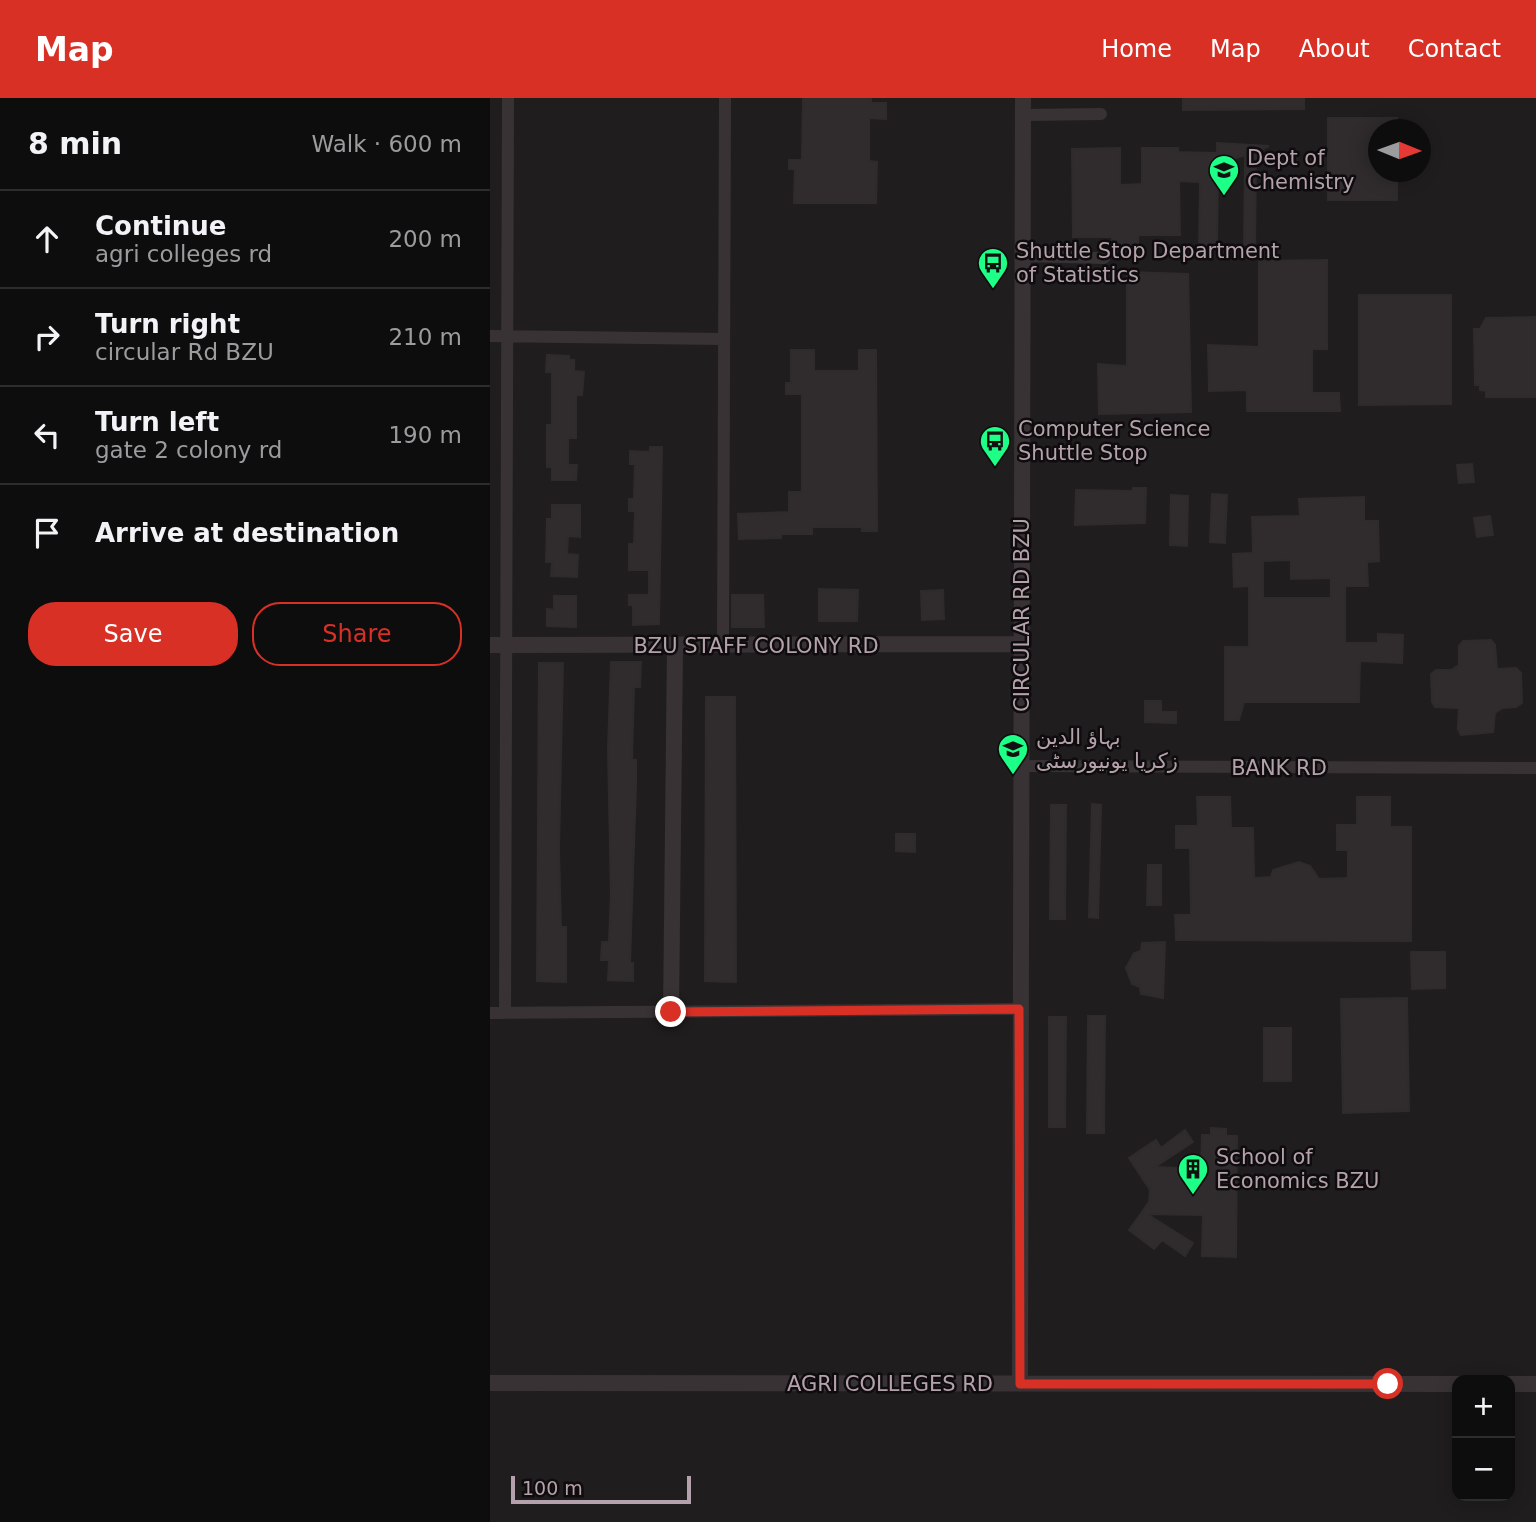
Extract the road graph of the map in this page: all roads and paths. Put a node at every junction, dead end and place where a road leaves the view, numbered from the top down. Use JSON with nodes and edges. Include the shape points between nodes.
{"nodes":[{"id":1,"x":508,"y":98,"type":"edge"},
{"id":2,"x":725,"y":98,"type":"edge"},
{"id":3,"x":1023,"y":98,"type":"edge"},
{"id":4,"x":1101,"y":114,"type":"dead end"},
{"id":5,"x":1023,"y":115,"type":"junction"},
{"id":6,"x":1021,"y":256,"type":"junction"},
{"id":7,"x":1104,"y":258,"type":"dead end"},
{"id":8,"x":490,"y":336,"type":"edge"},
{"id":9,"x":507,"y":336,"type":"junction"},
{"id":10,"x":724,"y":339,"type":"junction"},
{"id":11,"x":1022,"y":644,"type":"junction"},
{"id":12,"x":498,"y":645,"type":"edge"},
{"id":13,"x":676,"y":646,"type":"junction"},
{"id":14,"x":723,"y":647,"type":"junction"},
{"id":15,"x":1023,"y":766,"type":"junction"},
{"id":16,"x":1536,"y":768,"type":"edge"},
{"id":17,"x":1019,"y":1009,"type":"junction"},
{"id":18,"x":671,"y":1012,"type":"junction"},
{"id":19,"x":490,"y":1013,"type":"edge"},
{"id":20,"x":505,"y":1013,"type":"junction"},
{"id":21,"x":490,"y":1382,"type":"edge"},
{"id":22,"x":1020,"y":1384,"type":"junction"},
{"id":23,"x":1452,"y":1384,"type":"edge"},
{"id":24,"x":1515,"y":1384,"type":"edge"},
{"id":25,"x":1536,"y":1384,"type":"edge"}],
"edges":[{"from":1,"to":9,"type":"street"},
{"from":2,"to":10,"type":"street"},
{"from":3,"to":5,"type":"street","name":"CIRCULAR RD BZU"},
{"from":4,"to":5,"type":"street"},
{"from":5,"to":6,"type":"street","name":"CIRCULAR RD BZU"},
{"from":6,"to":7,"type":"street"},
{"from":6,"to":11,"type":"street","name":"CIRCULAR RD BZU"},
{"from":8,"to":9,"type":"street"},
{"from":9,"to":10,"type":"street"},
{"from":9,"to":12,"type":"street"},
{"from":10,"to":14,"type":"street"},
{"from":11,"to":14,"type":"street","name":"BZU STAFF COLONY RD"},
{"from":11,"to":15,"type":"street","name":"CIRCULAR RD BZU"},
{"from":12,"to":13,"type":"street","name":"BZU STAFF COLONY RD"},
{"from":12,"to":20,"type":"street"},
{"from":13,"to":14,"type":"street","name":"BZU STAFF COLONY RD"},
{"from":13,"to":18,"type":"street"},
{"from":15,"to":16,"type":"street","name":"BANK RD"},
{"from":15,"to":17,"type":"street","name":"CIRCULAR RD BZU"},
{"from":17,"to":18,"type":"street"},
{"from":17,"to":22,"type":"street","name":"CIRCULAR RD BZU"},
{"from":18,"to":20,"type":"street"},
{"from":19,"to":20,"type":"street"},
{"from":21,"to":22,"type":"street","name":"AGRI COLLEGES RD"},
{"from":22,"to":23,"type":"street","name":"AGRI COLLEGES RD"},
{"from":24,"to":25,"type":"street"}]}
